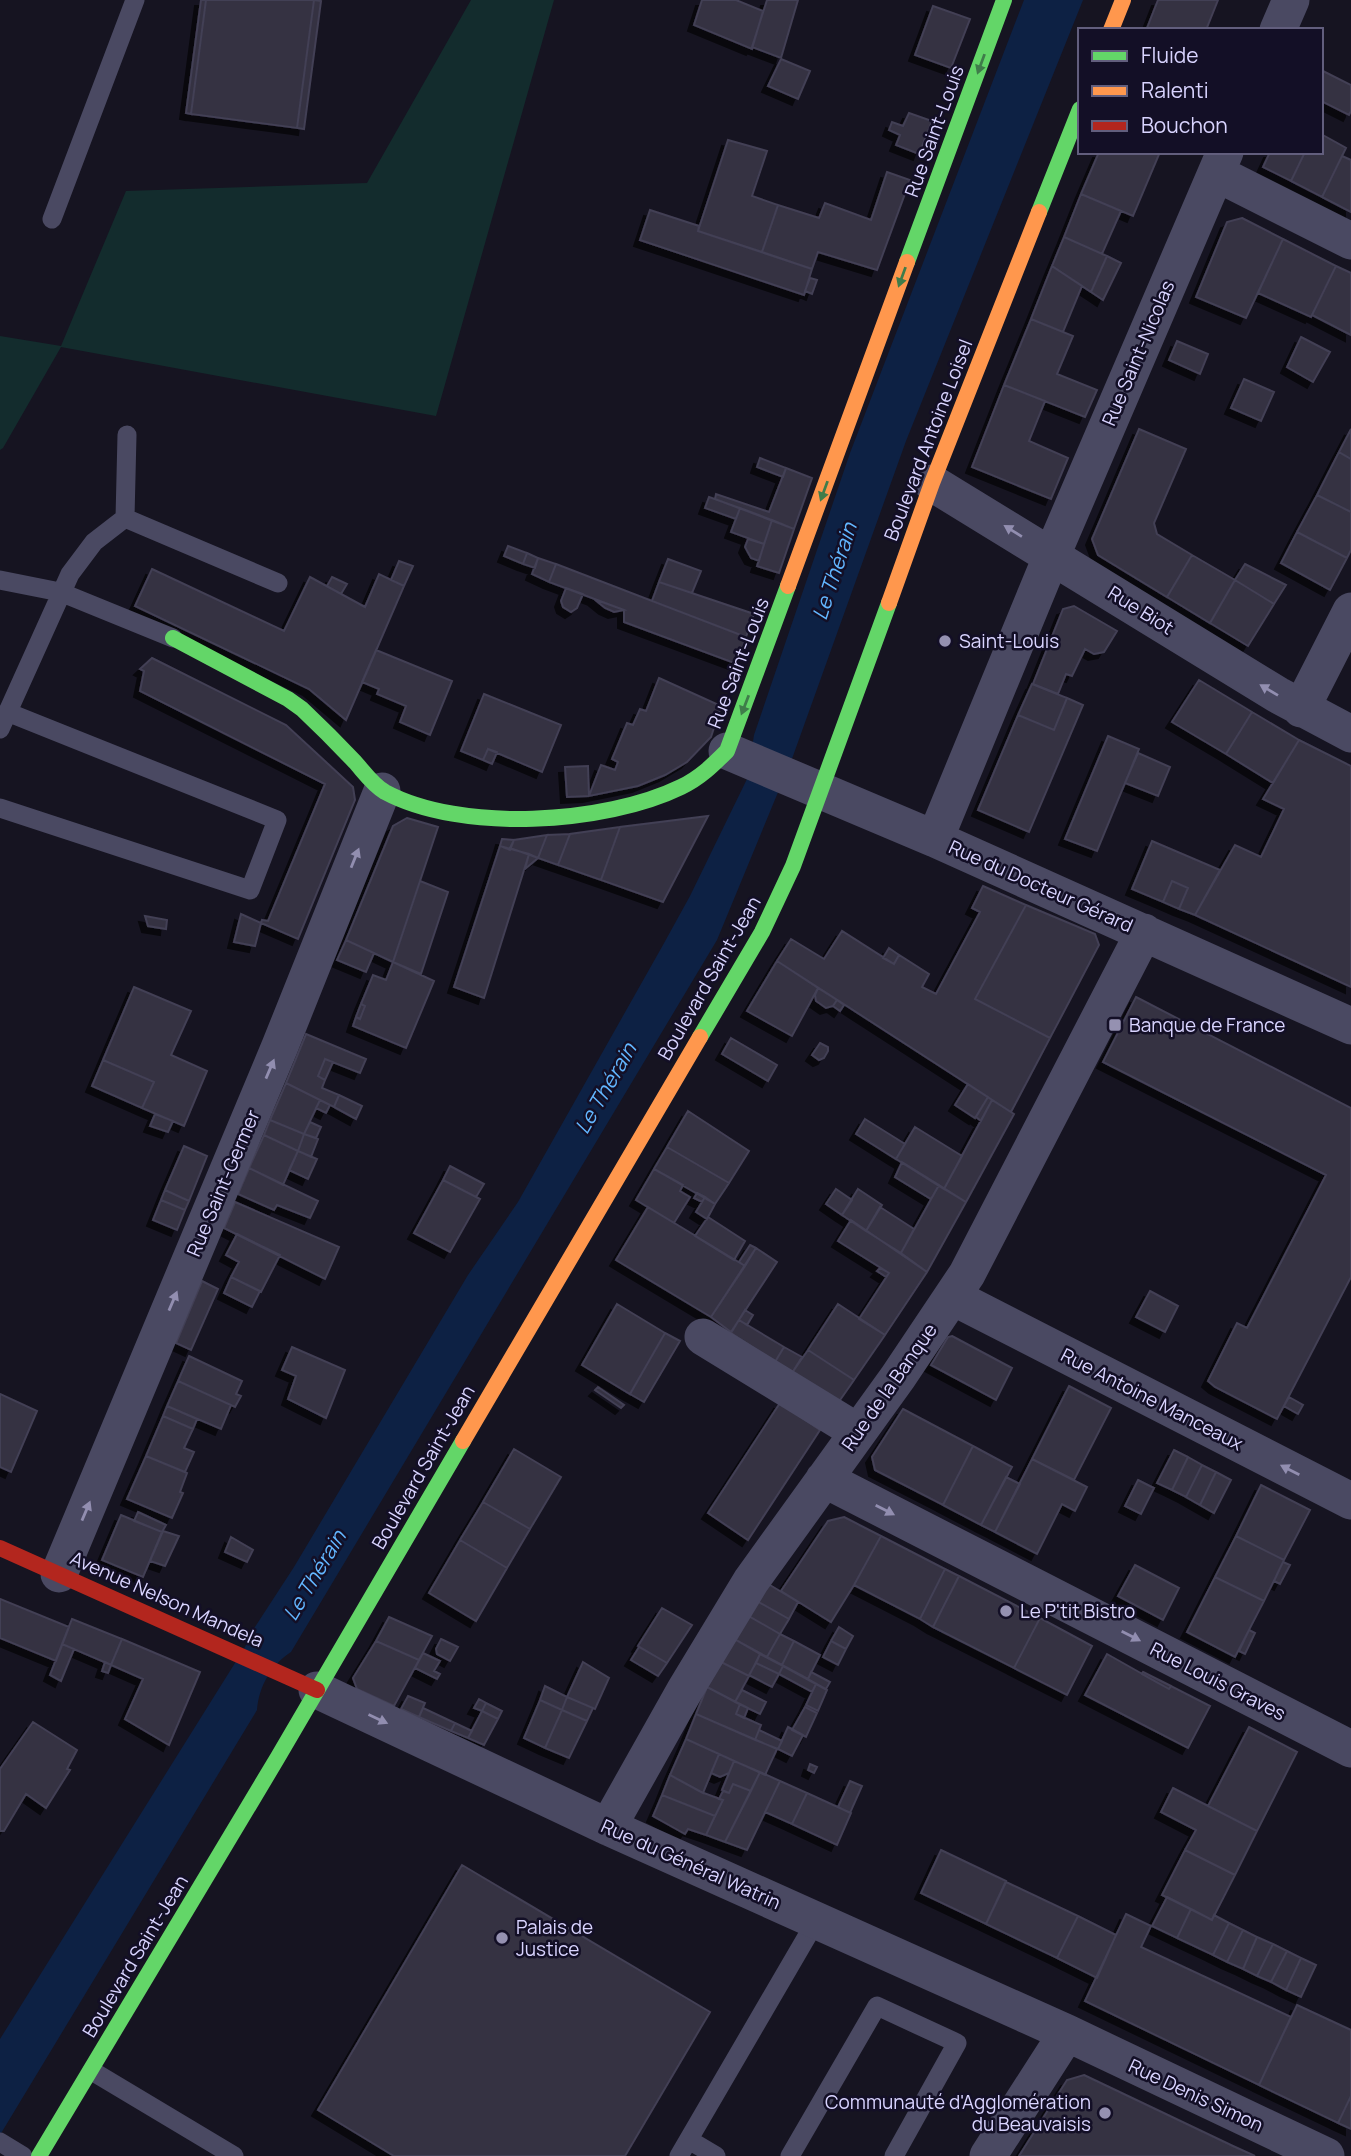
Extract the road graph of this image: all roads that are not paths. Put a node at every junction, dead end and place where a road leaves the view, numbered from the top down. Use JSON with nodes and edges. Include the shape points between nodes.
{"nodes":[{"id":1,"x":135,"y":0,"type":"edge"},
{"id":2,"x":1004,"y":0,"type":"edge"},
{"id":3,"x":1123,"y":0,"type":"edge"},
{"id":4,"x":1291,"y":0,"type":"edge"},
{"id":5,"x":1112,"y":28,"type":"edge"},
{"id":6,"x":1279,"y":28,"type":"edge"},
{"id":7,"x":1078,"y":114,"type":"edge"},
{"id":8,"x":1221,"y":163,"type":"edge"},
{"id":9,"x":52,"y":219,"type":"dead end"},
{"id":10,"x":1351,"y":241,"type":"edge"},
{"id":11,"x":127,"y":435,"type":"dead end"},
{"id":12,"x":932,"y":483,"type":"junction"},
{"id":13,"x":125,"y":518,"type":"junction"},
{"id":14,"x":1052,"y":555,"type":"junction"},
{"id":15,"x":0,"y":580,"type":"edge"},
{"id":16,"x":278,"y":583,"type":"dead end"},
{"id":17,"x":60,"y":592,"type":"junction"},
{"id":18,"x":1351,"y":611,"type":"edge"},
{"id":19,"x":173,"y":638,"type":"joint"},
{"id":20,"x":1301,"y":709,"type":"junction"},
{"id":21,"x":4,"y":721,"type":"edge"},
{"id":22,"x":1351,"y":734,"type":"edge"},
{"id":23,"x":727,"y":751,"type":"junction"},
{"id":24,"x":806,"y":783,"type":"junction"},
{"id":25,"x":382,"y":790,"type":"junction"},
{"id":26,"x":0,"y":808,"type":"edge"},
{"id":27,"x":935,"y":838,"type":"junction"},
{"id":28,"x":1144,"y":932,"type":"junction"},
{"id":29,"x":1351,"y":1026,"type":"edge"},
{"id":30,"x":953,"y":1297,"type":"junction"},
{"id":31,"x":702,"y":1337,"type":"dead end"},
{"id":32,"x":858,"y":1432,"type":"junction"},
{"id":33,"x":824,"y":1479,"type":"junction"},
{"id":34,"x":1351,"y":1501,"type":"edge"},
{"id":35,"x":0,"y":1548,"type":"edge"},
{"id":36,"x":60,"y":1574,"type":"junction"},
{"id":37,"x":304,"y":1684,"type":"junction"},
{"id":38,"x":1351,"y":1749,"type":"edge"},
{"id":39,"x":608,"y":1827,"type":"junction"},
{"id":40,"x":816,"y":1921,"type":"junction"},
{"id":41,"x":1067,"y":2034,"type":"junction"},
{"id":42,"x":92,"y":2071,"type":"junction"},
{"id":43,"x":684,"y":2148,"type":"edge"},
{"id":44,"x":39,"y":2156,"type":"edge"},
{"id":45,"x":234,"y":2156,"type":"edge"},
{"id":46,"x":716,"y":2156,"type":"edge"},
{"id":47,"x":790,"y":2156,"type":"edge"},
{"id":48,"x":894,"y":2156,"type":"edge"},
{"id":49,"x":988,"y":2156,"type":"edge"},
{"id":50,"x":1326,"y":2156,"type":"edge"}],
"edges":[{"from":1,"to":9,"type":"lane"},
{"from":2,"to":23,"type":"main road","name":"Rue Saint-Louis","one_way":true},
{"from":3,"to":5,"type":"main road"},
{"from":4,"to":6,"type":"street"},
{"from":7,"to":12,"type":"main road","name":"Boulevard Antoine Loisel"},
{"from":8,"to":10,"type":"street"},
{"from":8,"to":14,"type":"street","name":"Rue Saint-Nicolas"},
{"from":11,"to":13,"type":"lane"},
{"from":14,"to":12,"type":"street","name":"Rue Biot","one_way":true},
{"from":12,"to":24,"type":"main road","name":"Boulevard Antoine Loisel"},
{"from":13,"to":16,"type":"lane"},
{"from":13,"to":17,"type":"lane","via":[[94,542]]},
{"from":20,"to":14,"type":"street","name":"Rue Biot","one_way":true},
{"from":14,"to":27,"type":"street","name":"Rue Saint-Nicolas"},
{"from":15,"to":17,"type":"lane"},
{"from":17,"to":19,"type":"lane"},
{"from":17,"to":21,"type":"lane"},
{"from":18,"to":20,"type":"street"},
{"from":19,"to":25,"type":"main road","name":"Rue Saint-Louis","via":[[302,709]]},
{"from":20,"to":22,"type":"street","name":"Rue Biot"},
{"from":21,"to":26,"type":"lane","via":[[277,820],[250,890]]},
{"from":23,"to":24,"type":"street","name":"Rue du Docteur Gérard"},
{"from":23,"to":25,"type":"main road","name":"Rue Saint-Louis","via":[[708,773],[671,793],[564,816],[489,817],[436,808]]},
{"from":24,"to":27,"type":"street","name":"Rue du Docteur Gérard"},
{"from":24,"to":37,"type":"main road","name":"Boulevard Saint-Jean","via":[[793,866],[762,932]]},
{"from":36,"to":25,"type":"street","name":"Rue Saint-Germer","one_way":true},
{"from":27,"to":28,"type":"street","name":"Rue du Docteur Gérard"},
{"from":28,"to":29,"type":"street","name":"Rue du Docteur Gérard"},
{"from":28,"to":30,"type":"street","name":"Rue de la Banque"},
{"from":30,"to":32,"type":"street","name":"Rue de la Banque"},
{"from":34,"to":30,"type":"street","name":"Rue Antoine Manceaux","one_way":true},
{"from":31,"to":32,"type":"street"},
{"from":32,"to":33,"type":"street","name":"Rue de la Banque"},
{"from":33,"to":38,"type":"street","name":"Rue Louis Graves","one_way":true},
{"from":33,"to":39,"type":"street","name":"Rue de la Banque","via":[[708,1650]]},
{"from":35,"to":36,"type":"main road","name":"Avenue Nelson Mandela"},
{"from":36,"to":37,"type":"main road","name":"Avenue Nelson Mandela"},
{"from":37,"to":39,"type":"street","name":"Rue du Général Watrin","one_way":true},
{"from":37,"to":42,"type":"main road","name":"Boulevard Saint-Jean"},
{"from":39,"to":40,"type":"street","name":"Rue du Général Watrin"},
{"from":40,"to":41,"type":"street","name":"Rue du Général Watrin"},
{"from":40,"to":43,"type":"lane"},
{"from":41,"to":49,"type":"street"},
{"from":41,"to":50,"type":"street","name":"Rue Denis Simon"},
{"from":42,"to":44,"type":"main road","name":"Boulevard Saint-Jean"},
{"from":42,"to":45,"type":"lane"},
{"from":43,"to":46,"type":"lane"},
{"from":47,"to":48,"type":"lane","via":[[877,2006],[957,2043]]}]}
